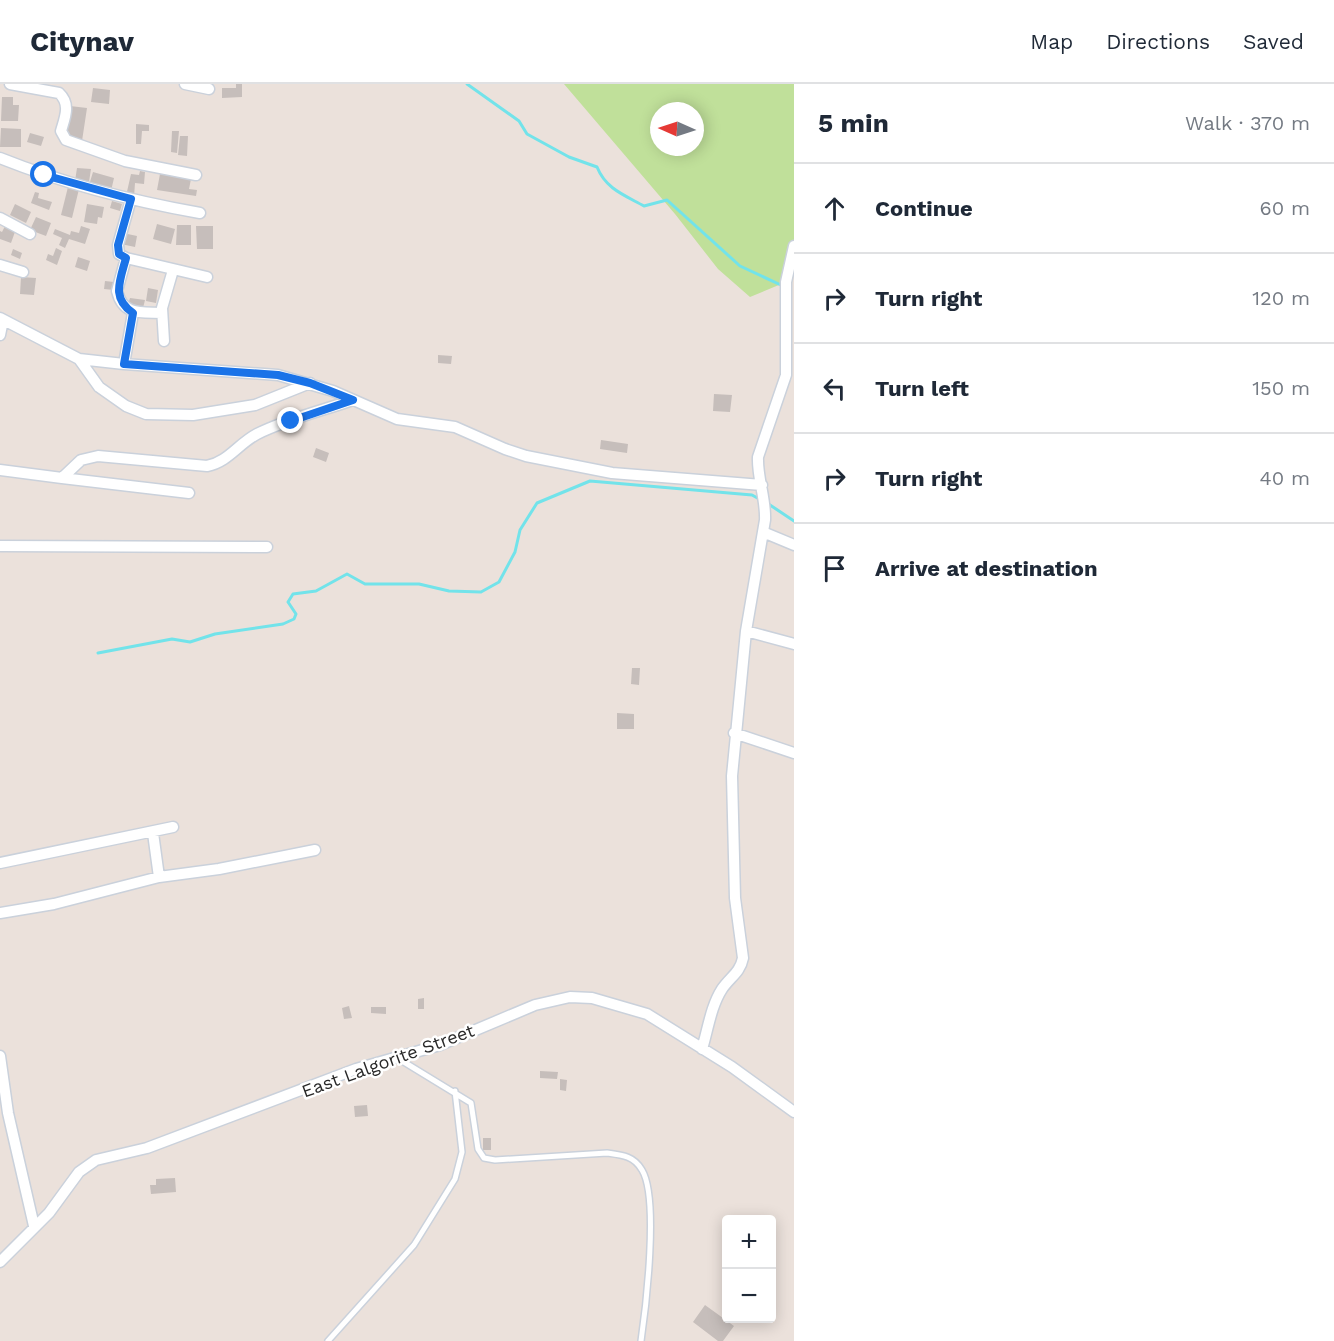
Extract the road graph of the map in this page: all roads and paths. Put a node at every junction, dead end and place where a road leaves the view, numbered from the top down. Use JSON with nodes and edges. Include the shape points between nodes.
{"nodes":[{"id":1,"x":10,"y":84,"type":"edge"},
{"id":2,"x":185,"y":84,"type":"edge"},
{"id":3,"x":209,"y":89,"type":"dead end"},
{"id":4,"x":0,"y":158,"type":"edge"},
{"id":5,"x":196,"y":176,"type":"dead end"},
{"id":6,"x":131,"y":199,"type":"junction"},
{"id":7,"x":200,"y":213,"type":"dead end"},
{"id":8,"x":0,"y":218,"type":"edge"},
{"id":9,"x":30,"y":234,"type":"dead end"},
{"id":10,"x":794,"y":246,"type":"edge"},
{"id":11,"x":126,"y":258,"type":"junction"},
{"id":12,"x":0,"y":265,"type":"edge"},
{"id":13,"x":173,"y":270,"type":"junction"},
{"id":14,"x":23,"y":272,"type":"dead end"},
{"id":15,"x":207,"y":277,"type":"dead end"},
{"id":16,"x":133,"y":313,"type":"junction"},
{"id":17,"x":162,"y":313,"type":"junction"},
{"id":18,"x":2,"y":319,"type":"edge"},
{"id":19,"x":0,"y":335,"type":"edge"},
{"id":20,"x":164,"y":341,"type":"dead end"},
{"id":21,"x":78,"y":358,"type":"junction"},
{"id":22,"x":791,"y":360,"type":"edge"},
{"id":23,"x":124,"y":364,"type":"junction"},
{"id":24,"x":310,"y":383,"type":"junction"},
{"id":25,"x":353,"y":400,"type":"junction"},
{"id":26,"x":0,"y":470,"type":"edge"},
{"id":27,"x":62,"y":478,"type":"junction"},
{"id":28,"x":762,"y":485,"type":"junction"},
{"id":29,"x":189,"y":493,"type":"dead end"},
{"id":30,"x":763,"y":532,"type":"junction"},
{"id":31,"x":794,"y":545,"type":"edge"},
{"id":32,"x":0,"y":546,"type":"edge"},
{"id":33,"x":267,"y":547,"type":"dead end"},
{"id":34,"x":746,"y":631,"type":"junction"},
{"id":35,"x":794,"y":644,"type":"edge"},
{"id":36,"x":734,"y":733,"type":"junction"},
{"id":37,"x":794,"y":753,"type":"edge"},
{"id":38,"x":173,"y":827,"type":"dead end"},
{"id":39,"x":153,"y":833,"type":"junction"},
{"id":40,"x":315,"y":850,"type":"dead end"},
{"id":41,"x":0,"y":863,"type":"edge"},
{"id":42,"x":159,"y":877,"type":"junction"},
{"id":43,"x":0,"y":913,"type":"edge"},
{"id":44,"x":702,"y":1048,"type":"junction"},
{"id":45,"x":0,"y":1056,"type":"edge"},
{"id":46,"x":398,"y":1058,"type":"junction"},
{"id":47,"x":455,"y":1092,"type":"junction"},
{"id":48,"x":794,"y":1112,"type":"edge"},
{"id":49,"x":4,"y":1114,"type":"edge"},
{"id":50,"x":34,"y":1226,"type":"junction"},
{"id":51,"x":0,"y":1262,"type":"edge"},
{"id":52,"x":328,"y":1341,"type":"edge"},
{"id":53,"x":641,"y":1341,"type":"edge"}],
"edges":[{"from":1,"to":5,"type":"street","via":[[59,93],[67,107],[61,131],[66,140],[125,161]]},
{"from":2,"to":3,"type":"street"},
{"from":4,"to":6,"type":"street","via":[[44,175]]},
{"from":6,"to":7,"type":"street"},
{"from":6,"to":11,"type":"street","via":[[118,245],[119,254]]},
{"from":8,"to":9,"type":"street"},
{"from":10,"to":22,"type":"street","via":[[786,282]]},
{"from":11,"to":13,"type":"street"},
{"from":11,"to":16,"type":"street","via":[[117,291],[124,307]]},
{"from":12,"to":14,"type":"street"},
{"from":13,"to":15,"type":"street"},
{"from":13,"to":17,"type":"street"},
{"from":16,"to":17,"type":"street"},
{"from":16,"to":23,"type":"street"},
{"from":17,"to":20,"type":"street"},
{"from":18,"to":19,"type":"street"},
{"from":18,"to":21,"type":"street"},
{"from":21,"to":23,"type":"street"},
{"from":21,"to":24,"type":"street","via":[[99,387],[126,406],[146,414],[193,415],[245,407]]},
{"from":22,"to":28,"type":"street","via":[[758,457]]},
{"from":23,"to":24,"type":"street","via":[[278,375]]},
{"from":24,"to":25,"type":"street"},
{"from":25,"to":27,"type":"street","via":[[254,436],[215,465],[89,457]]},
{"from":25,"to":28,"type":"street","via":[[397,419],[455,427],[526,456],[612,472]]},
{"from":26,"to":27,"type":"street"},
{"from":27,"to":29,"type":"street"},
{"from":28,"to":30,"type":"street","via":[[766,503]]},
{"from":30,"to":31,"type":"street"},
{"from":30,"to":34,"type":"street"},
{"from":32,"to":33,"type":"street"},
{"from":34,"to":35,"type":"street"},
{"from":34,"to":36,"type":"street"},
{"from":36,"to":37,"type":"street"},
{"from":36,"to":44,"type":"street","via":[[735,898],[743,958],[741,968],[716,1000]]},
{"from":38,"to":39,"type":"street"},
{"from":39,"to":41,"type":"street"},
{"from":39,"to":42,"type":"street"},
{"from":40,"to":42,"type":"street"},
{"from":42,"to":43,"type":"street","via":[[54,904]]},
{"from":44,"to":46,"type":"street","name":"East Lalgorite Street","via":[[647,1014],[592,998],[570,997],[535,1005],[458,1039]]},
{"from":44,"to":48,"type":"street","name":"East Lalgorite Street"},
{"from":45,"to":49,"type":"street"},
{"from":46,"to":47,"type":"lane"},
{"from":46,"to":50,"type":"street","name":"East Lalgorite Street","via":[[356,1069],[147,1148],[96,1161],[79,1172],[49,1213]]},
{"from":47,"to":52,"type":"lane","via":[[462,1152],[455,1179],[414,1245]]},
{"from":47,"to":53,"type":"lane","via":[[471,1103],[478,1149],[489,1160],[607,1153],[624,1155],[642,1169],[649,1191],[649,1214],[648,1278]]},
{"from":49,"to":50,"type":"street"},
{"from":50,"to":51,"type":"street","name":"East Lalgorite Street"}]}
